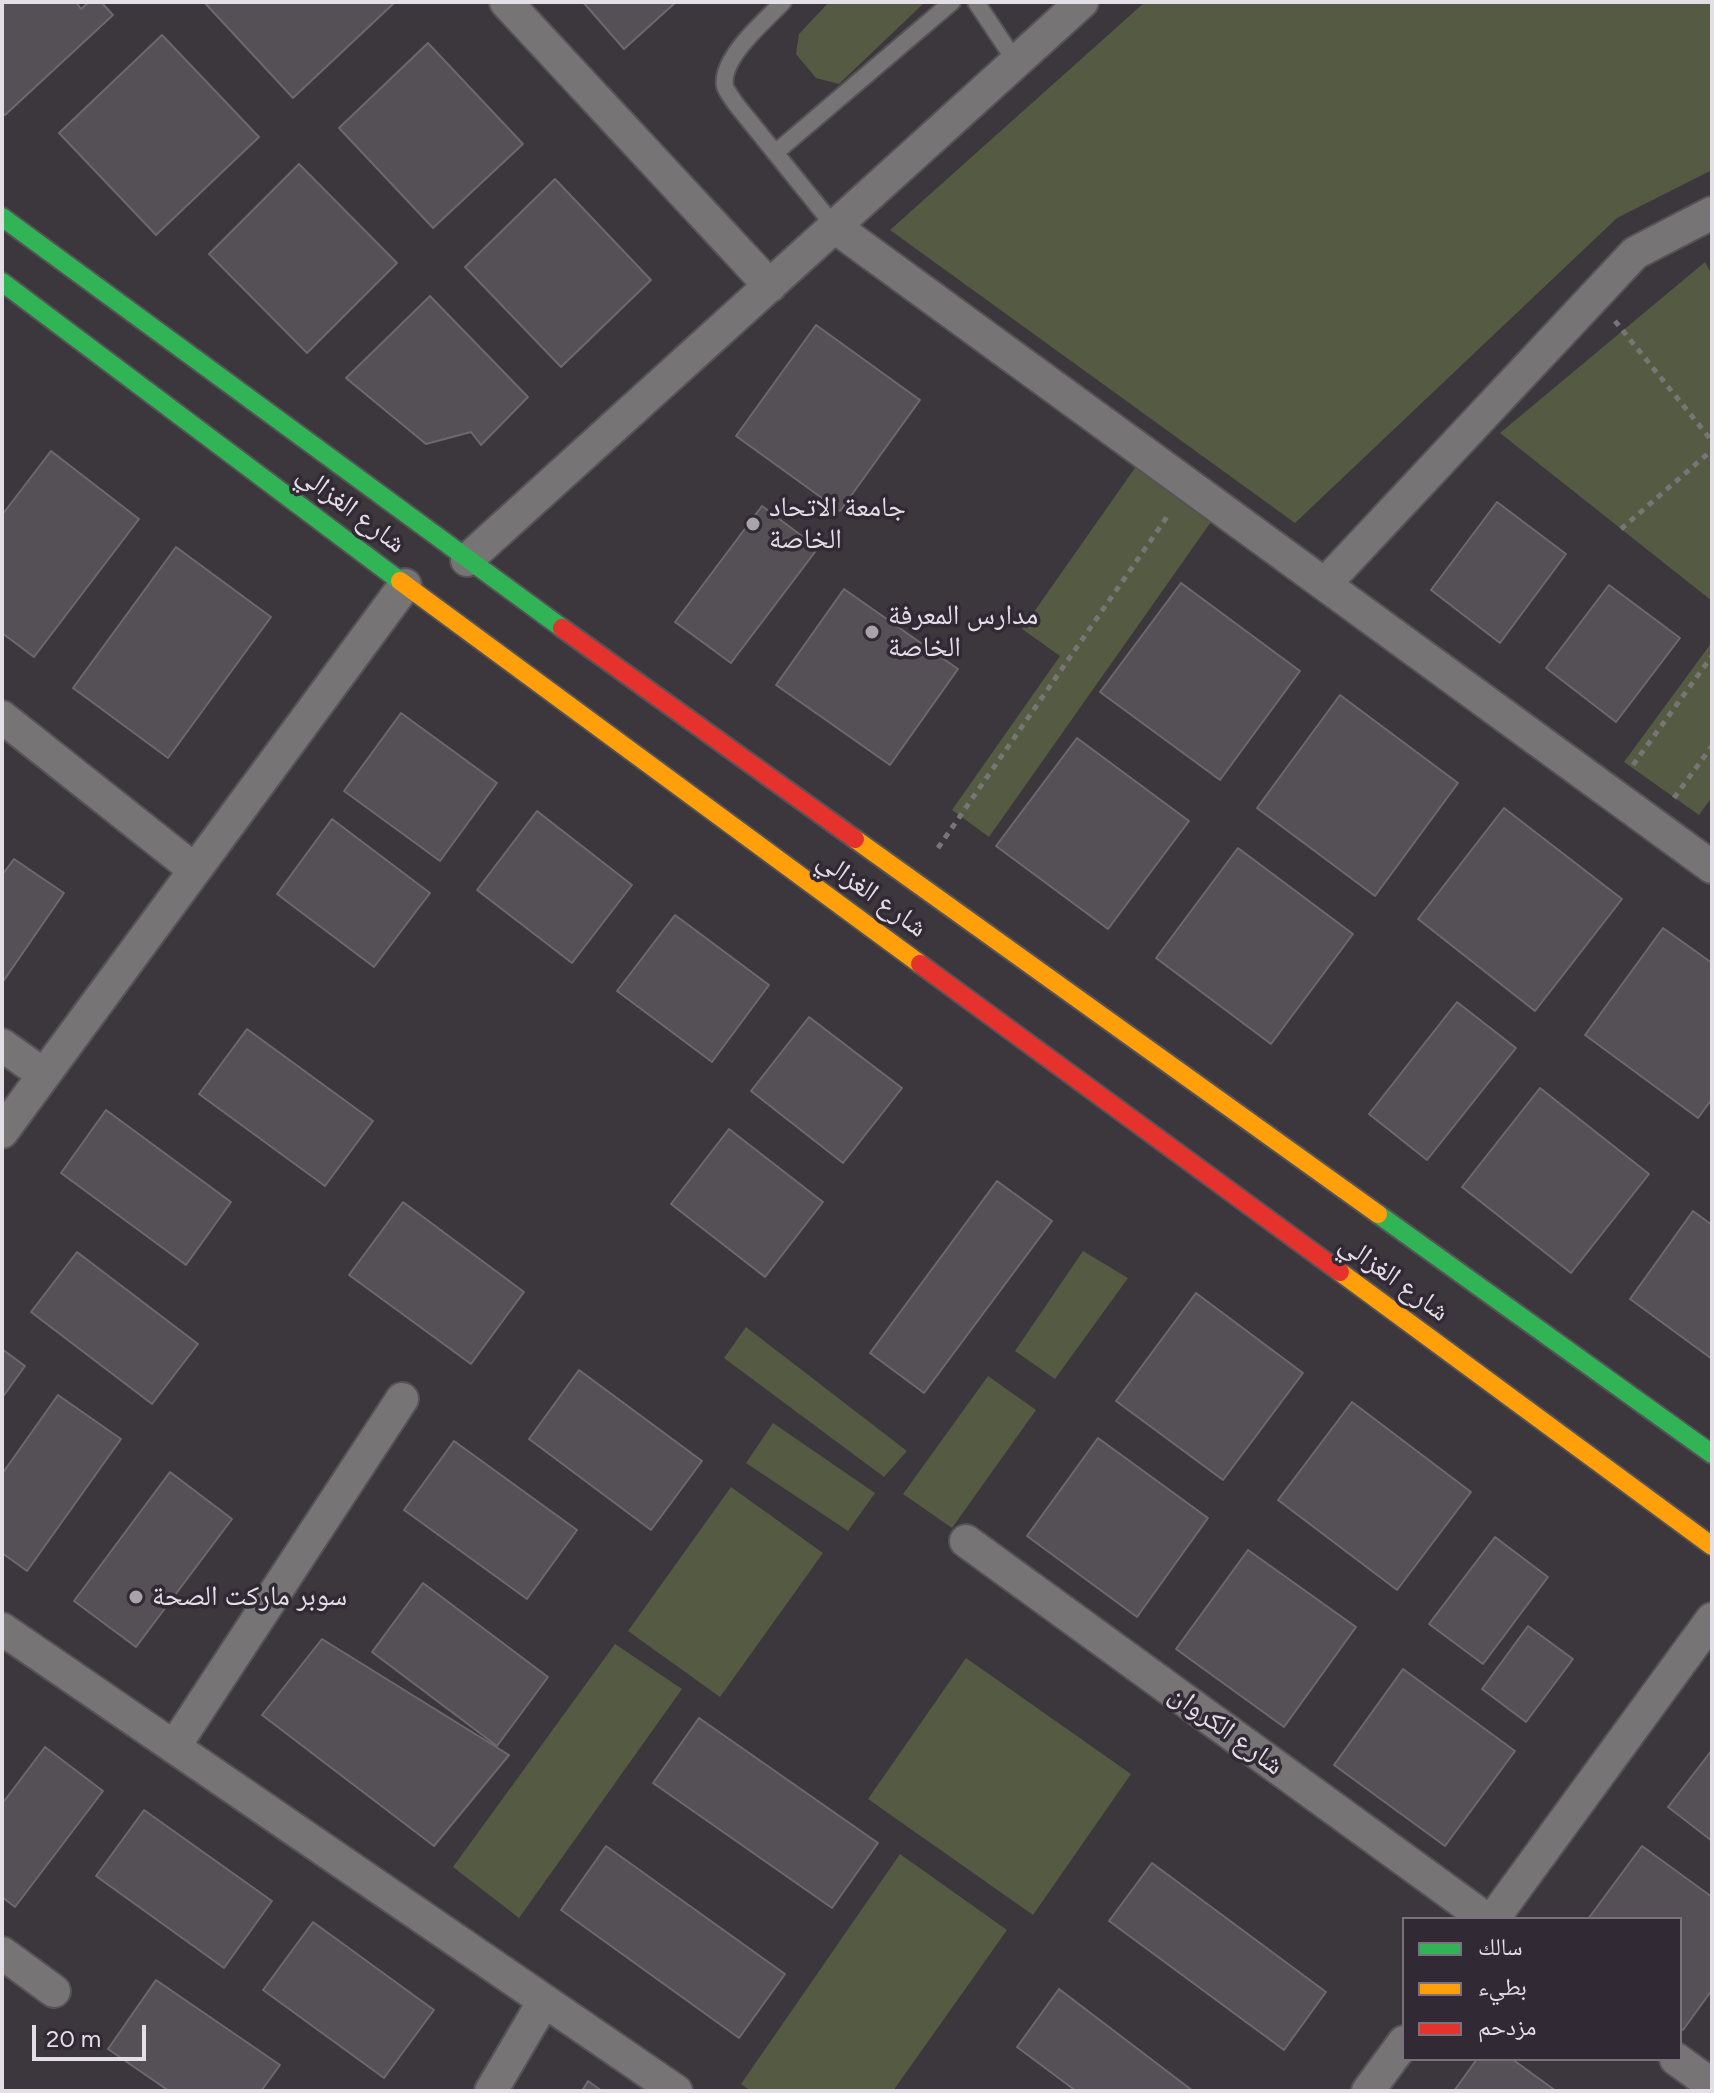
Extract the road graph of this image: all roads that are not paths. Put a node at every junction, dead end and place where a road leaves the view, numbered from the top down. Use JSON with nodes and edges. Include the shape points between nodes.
{"nodes":[{"id":1,"x":506,"y":2,"type":"edge"},
{"id":2,"x":783,"y":2,"type":"edge"},
{"id":3,"x":952,"y":2,"type":"edge"},
{"id":4,"x":976,"y":2,"type":"edge"},
{"id":5,"x":1082,"y":2,"type":"edge"},
{"id":6,"x":1016,"y":62,"type":"junction"},
{"id":7,"x":775,"y":153,"type":"junction"},
{"id":8,"x":1712,"y":213,"type":"edge"},
{"id":9,"x":2,"y":217,"type":"edge"},
{"id":10,"x":835,"y":227,"type":"junction"},
{"id":11,"x":2,"y":282,"type":"edge"},
{"id":12,"x":770,"y":286,"type":"junction"},
{"id":13,"x":467,"y":560,"type":"junction"},
{"id":14,"x":1325,"y":584,"type":"junction"},
{"id":15,"x":405,"y":585,"type":"junction"},
{"id":16,"x":2,"y":717,"type":"edge"},
{"id":17,"x":1712,"y":867,"type":"edge"},
{"id":18,"x":195,"y":870,"type":"junction"},
{"id":19,"x":2,"y":1045,"type":"edge"},
{"id":20,"x":44,"y":1075,"type":"junction"},
{"id":21,"x":2,"y":1132,"type":"edge"},
{"id":22,"x":402,"y":1399,"type":"dead end"},
{"id":23,"x":1712,"y":1454,"type":"edge"},
{"id":24,"x":966,"y":1541,"type":"dead end"},
{"id":25,"x":1712,"y":1546,"type":"edge"},
{"id":26,"x":1712,"y":1619,"type":"edge"},
{"id":27,"x":2,"y":1629,"type":"edge"},
{"id":28,"x":174,"y":1747,"type":"junction"},
{"id":29,"x":1483,"y":1917,"type":"edge"},
{"id":30,"x":1494,"y":1917,"type":"edge"},
{"id":31,"x":2,"y":1953,"type":"edge"},
{"id":32,"x":54,"y":1991,"type":"dead end"},
{"id":33,"x":544,"y":2001,"type":"junction"},
{"id":34,"x":1402,"y":2045,"type":"edge"},
{"id":35,"x":1679,"y":2061,"type":"edge"},
{"id":36,"x":1712,"y":2085,"type":"edge"},
{"id":37,"x":491,"y":2091,"type":"edge"},
{"id":38,"x":676,"y":2091,"type":"edge"},
{"id":39,"x":1368,"y":2091,"type":"edge"}],
"edges":[{"from":1,"to":12,"type":"street"},
{"from":2,"to":7,"type":"lane","via":[[742,45],[728,67],[725,86]]},
{"from":3,"to":7,"type":"lane"},
{"from":4,"to":6,"type":"lane"},
{"from":5,"to":6,"type":"street"},
{"from":6,"to":10,"type":"street"},
{"from":7,"to":10,"type":"lane"},
{"from":8,"to":14,"type":"street","via":[[1635,253]]},
{"from":9,"to":13,"type":"main road","name":"شارع الغزالي"},
{"from":10,"to":12,"type":"street"},
{"from":10,"to":14,"type":"street"},
{"from":11,"to":15,"type":"main road","name":"شارع الغزالي"},
{"from":12,"to":13,"type":"street"},
{"from":13,"to":23,"type":"main road","name":"شارع الغزالي"},
{"from":14,"to":17,"type":"street"},
{"from":15,"to":18,"type":"street"},
{"from":15,"to":25,"type":"main road","name":"شارع الغزالي"},
{"from":16,"to":18,"type":"street"},
{"from":18,"to":20,"type":"street"},
{"from":19,"to":20,"type":"street"},
{"from":20,"to":21,"type":"street"},
{"from":22,"to":28,"type":"street"},
{"from":24,"to":29,"type":"street","name":"شارع الكروان"},
{"from":26,"to":30,"type":"street"},
{"from":27,"to":28,"type":"street"},
{"from":28,"to":33,"type":"street"},
{"from":31,"to":32,"type":"street"},
{"from":33,"to":37,"type":"street"},
{"from":33,"to":38,"type":"street"},
{"from":34,"to":39,"type":"street"},
{"from":35,"to":36,"type":"street"}]}
